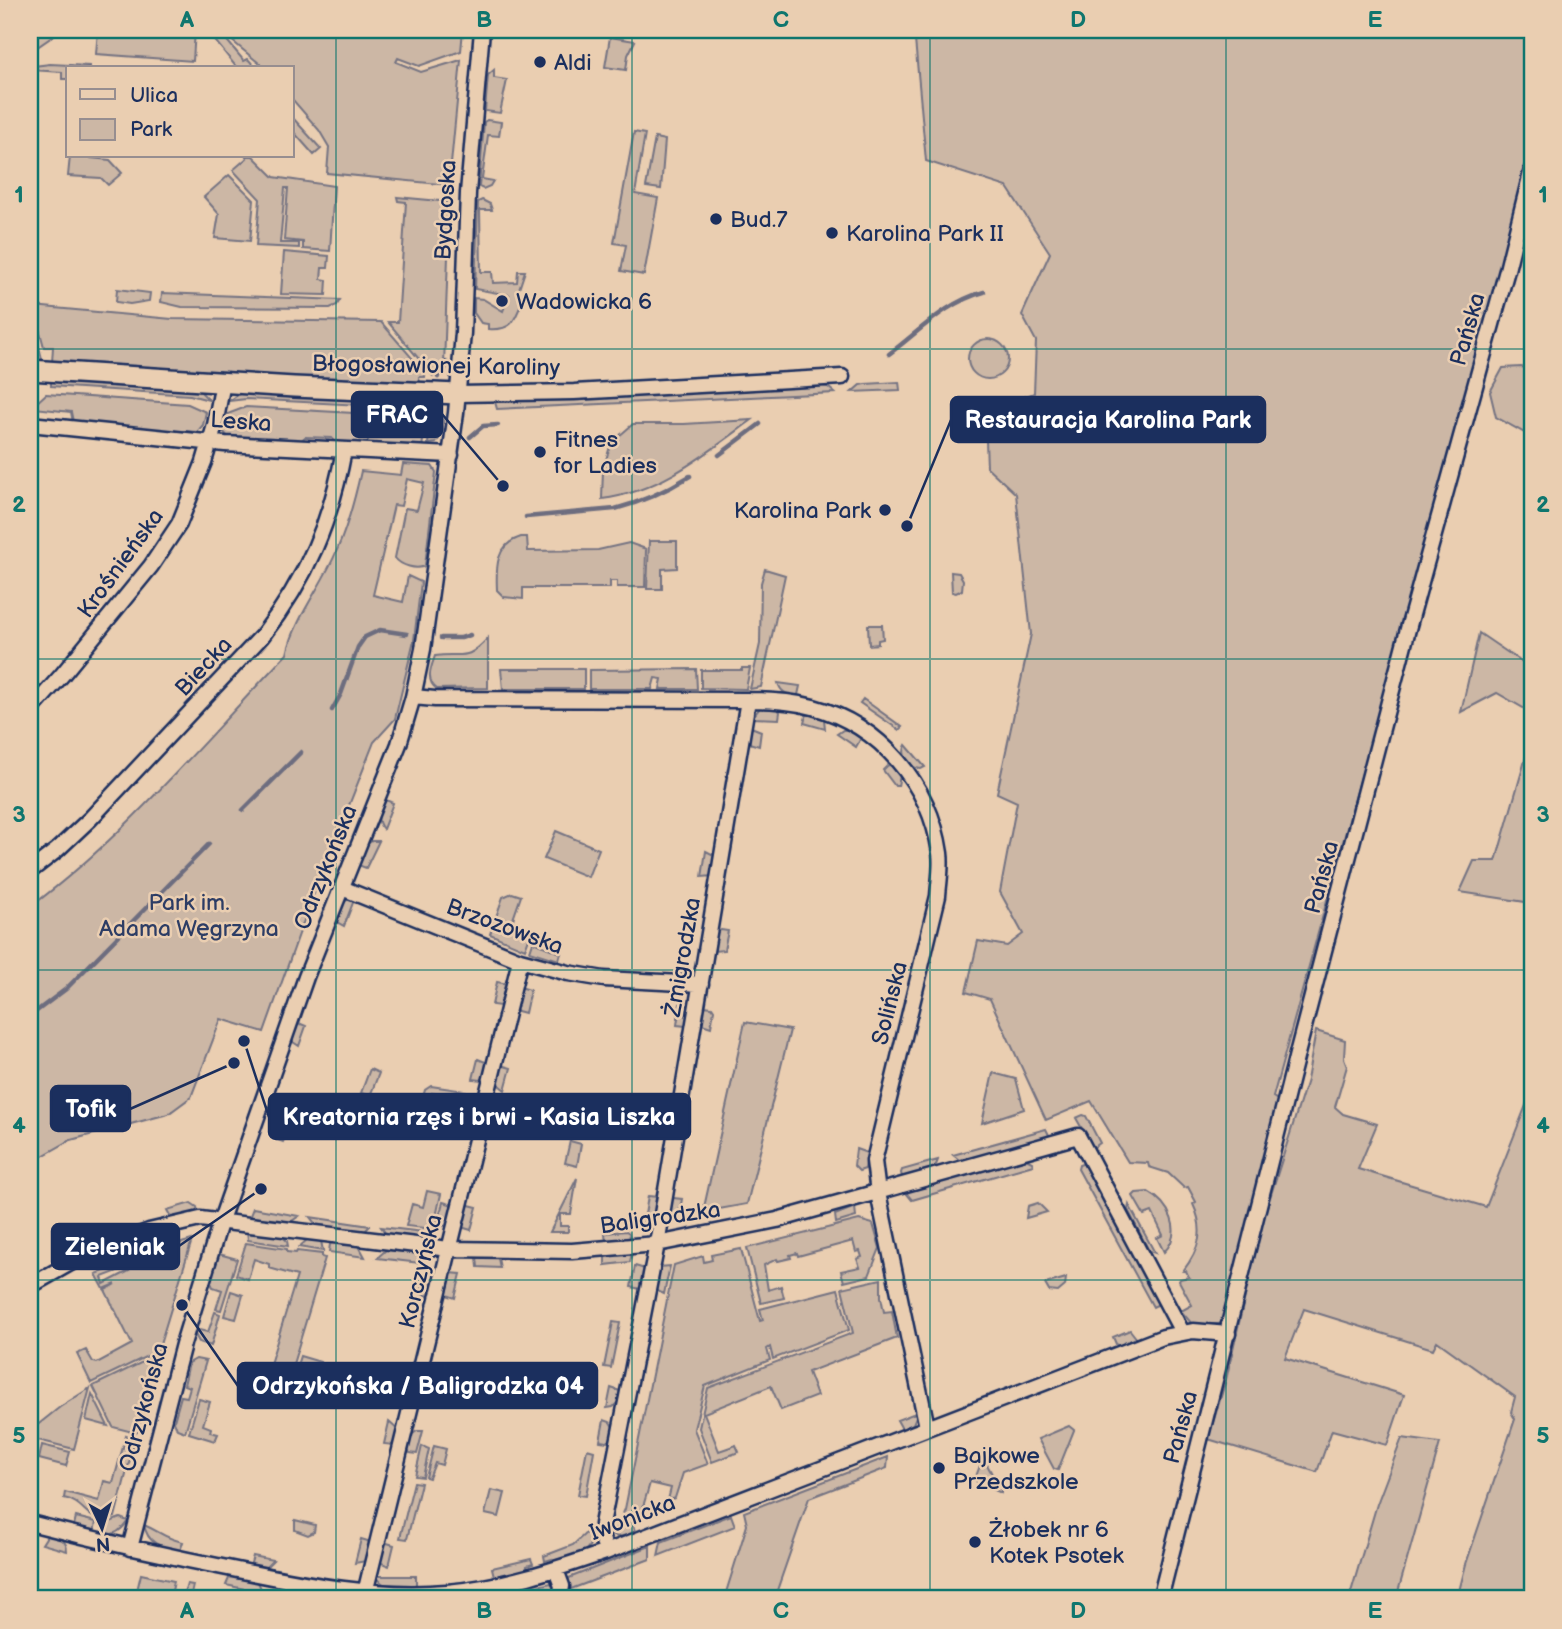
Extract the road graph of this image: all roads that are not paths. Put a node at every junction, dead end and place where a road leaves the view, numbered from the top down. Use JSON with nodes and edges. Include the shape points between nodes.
{"nodes":[{"id":1,"x":482,"y":30,"type":"edge"},
{"id":2,"x":1532,"y":169,"type":"edge"},
{"id":3,"x":30,"y":370,"type":"edge"},
{"id":4,"x":842,"y":377,"type":"dead end"},
{"id":5,"x":223,"y":383,"type":"junction"},
{"id":6,"x":457,"y":394,"type":"junction"},
{"id":7,"x":30,"y":424,"type":"edge"},
{"id":8,"x":210,"y":442,"type":"junction"},
{"id":9,"x":344,"y":450,"type":"junction"},
{"id":10,"x":451,"y":455,"type":"junction"},
{"id":11,"x":413,"y":697,"type":"junction"},
{"id":12,"x":748,"y":700,"type":"junction"},
{"id":13,"x":30,"y":712,"type":"edge"},
{"id":14,"x":30,"y":870,"type":"edge"},
{"id":15,"x":341,"y":888,"type":"junction"},
{"id":16,"x":520,"y":960,"type":"junction"},
{"id":17,"x":701,"y":984,"type":"junction"},
{"id":18,"x":878,"y":1194,"type":"junction"},
{"id":19,"x":221,"y":1220,"type":"junction"},
{"id":20,"x":657,"y":1244,"type":"junction"},
{"id":21,"x":449,"y":1250,"type":"junction"},
{"id":22,"x":30,"y":1286,"type":"edge"},
{"id":23,"x":1182,"y":1332,"type":"junction"},
{"id":24,"x":1228,"y":1334,"type":"junction"},
{"id":25,"x":928,"y":1427,"type":"junction"},
{"id":26,"x":30,"y":1523,"type":"edge"},
{"id":27,"x":130,"y":1548,"type":"junction"},
{"id":28,"x":606,"y":1552,"type":"junction"},
{"id":29,"x":556,"y":1570,"type":"junction"},
{"id":30,"x":365,"y":1592,"type":"junction"},
{"id":31,"x":559,"y":1599,"type":"edge"},
{"id":32,"x":1160,"y":1599,"type":"edge"}],
"edges":[{"from":1,"to":6,"type":"street","name":"Bydgoska"},
{"from":2,"to":24,"type":"street","name":"Pańska","via":[[1298,1050]]},
{"from":3,"to":5,"type":"street","name":"Błogosławionej Karoliny"},
{"from":4,"to":6,"type":"street","name":"Błogosławionej Karoliny"},
{"from":5,"to":6,"type":"street","name":"Błogosławionej Karoliny"},
{"from":5,"to":8,"type":"street","name":"Krośnieńska"},
{"from":6,"to":10,"type":"street","name":"Odrzykońska"},
{"from":7,"to":8,"type":"street","name":"Leska"},
{"from":8,"to":9,"type":"street","name":"Leska"},
{"from":8,"to":13,"type":"street","name":"Krośnieńska","via":[[179,524],[156,559]]},
{"from":9,"to":10,"type":"street","name":"Leska"},
{"from":9,"to":14,"type":"street","name":"Biecka","via":[[335,496],[319,541],[286,605],[90,819]]},
{"from":10,"to":11,"type":"street","name":"Odrzykońska"},
{"from":11,"to":12,"type":"street"},
{"from":11,"to":15,"type":"street","name":"Odrzykońska"},
{"from":12,"to":17,"type":"street","name":"Żmigrodzka"},
{"from":12,"to":18,"type":"street","name":"Solińska","via":[[815,708],[868,733],[902,765],[935,830],[941,867],[938,896],[874,1161]]},
{"from":15,"to":16,"type":"street","name":"Brzozowska"},
{"from":15,"to":19,"type":"street","name":"Odrzykońska"},
{"from":16,"to":17,"type":"street","name":"Brzozowska","via":[[604,979]]},
{"from":16,"to":21,"type":"street","name":"Korczyńska"},
{"from":17,"to":20,"type":"street","name":"Żmigrodzka"},
{"from":18,"to":20,"type":"street","name":"Baligrodzka","via":[[750,1227]]},
{"from":18,"to":23,"type":"street","name":"Baligrodzka","via":[[1078,1136]]},
{"from":18,"to":25,"type":"street","name":"Solińska"},
{"from":19,"to":21,"type":"street","name":"Baligrodzka"},
{"from":19,"to":22,"type":"street","name":"Baligrodzka","via":[[200,1219],[149,1231],[81,1257]]},
{"from":19,"to":27,"type":"street","name":"Odrzykońska"},
{"from":20,"to":21,"type":"street","name":"Baligrodzka","via":[[562,1251]]},
{"from":20,"to":28,"type":"street","name":"Żmigrodzka","via":[[602,1524]]},
{"from":21,"to":30,"type":"street","name":"Korczyńska"},
{"from":23,"to":24,"type":"street","name":"Iwonicka"},
{"from":23,"to":25,"type":"street","name":"Iwonicka"},
{"from":24,"to":32,"type":"street","name":"Pańska"},
{"from":25,"to":28,"type":"street","name":"Iwonicka"},
{"from":26,"to":27,"type":"street","name":"Iwonicka"},
{"from":27,"to":30,"type":"street","name":"Iwonicka"},
{"from":28,"to":29,"type":"street","name":"Iwonicka"},
{"from":29,"to":30,"type":"street","name":"Iwonicka","via":[[448,1592]]},
{"from":29,"to":31,"type":"street","via":[[562,1586]]}]}
